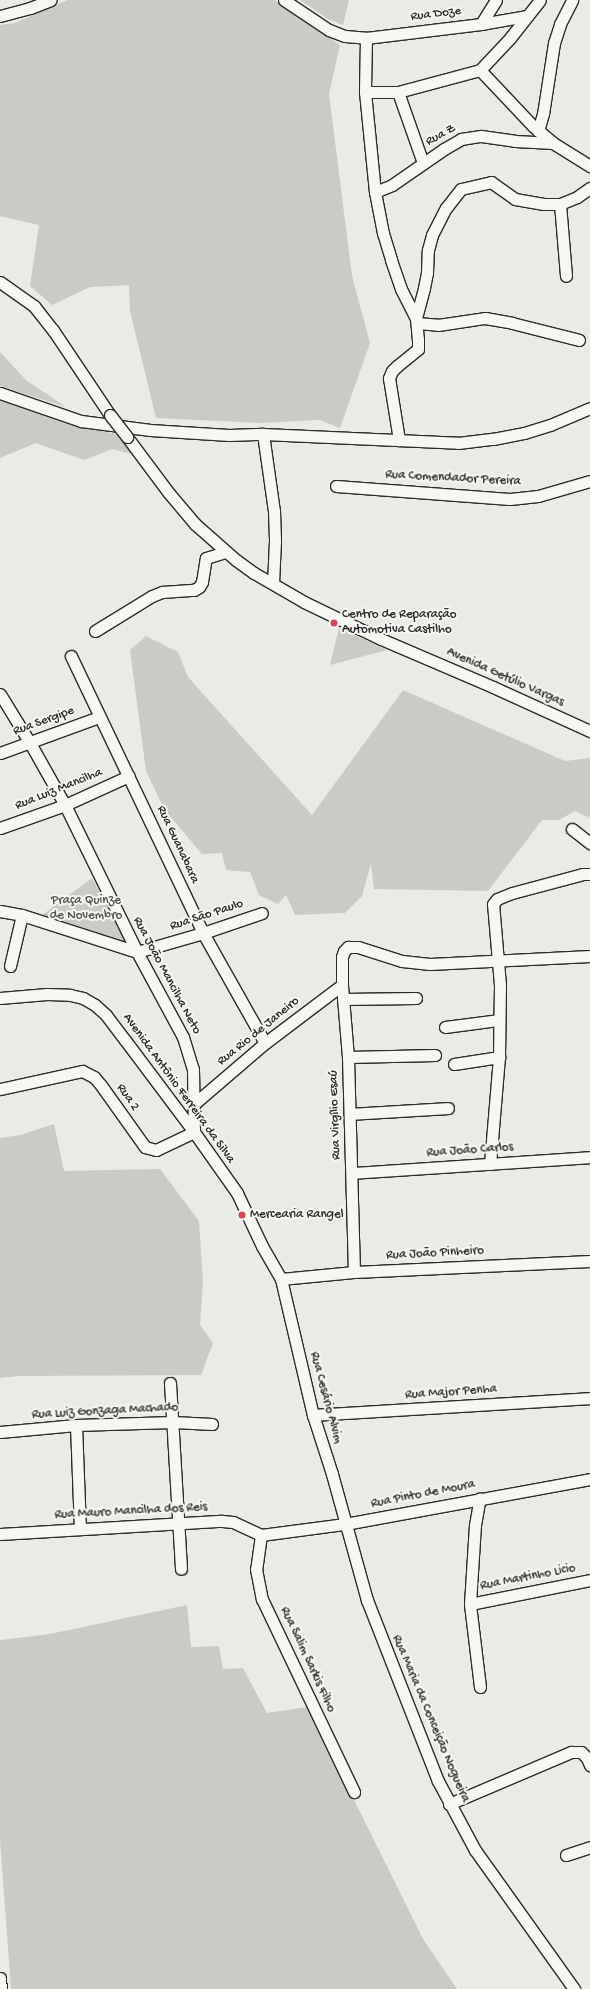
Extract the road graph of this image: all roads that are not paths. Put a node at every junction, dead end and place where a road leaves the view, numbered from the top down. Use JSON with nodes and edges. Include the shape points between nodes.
{"nodes":[{"id":1,"x":51,"y":0,"type":"edge"},
{"id":2,"x":284,"y":0,"type":"edge"},
{"id":3,"x":496,"y":0,"type":"edge"},
{"id":4,"x":540,"y":0,"type":"edge"},
{"id":5,"x":572,"y":0,"type":"edge"},
{"id":6,"x":0,"y":16,"type":"edge"},
{"id":7,"x":527,"y":16,"type":"junction"},
{"id":8,"x":481,"y":24,"type":"junction"},
{"id":9,"x":366,"y":38,"type":"junction"},
{"id":10,"x":480,"y":70,"type":"junction"},
{"id":11,"x":366,"y":92,"type":"junction"},
{"id":12,"x":398,"y":92,"type":"junction"},
{"id":13,"x":535,"y":128,"type":"junction"},
{"id":14,"x":523,"y":142,"type":"junction"},
{"id":15,"x":553,"y":143,"type":"junction"},
{"id":16,"x":423,"y":163,"type":"junction"},
{"id":17,"x":590,"y":166,"type":"edge"},
{"id":18,"x":590,"y":188,"type":"edge"},
{"id":19,"x":375,"y":192,"type":"junction"},
{"id":20,"x":560,"y":204,"type":"junction"},
{"id":21,"x":566,"y":276,"type":"dead end"},
{"id":22,"x":0,"y":282,"type":"edge"},
{"id":23,"x":416,"y":321,"type":"junction"},
{"id":24,"x":578,"y":340,"type":"dead end"},
{"id":25,"x":0,"y":393,"type":"edge"},
{"id":26,"x":590,"y":408,"type":"edge"},
{"id":27,"x":263,"y":434,"type":"junction"},
{"id":28,"x":399,"y":440,"type":"junction"},
{"id":29,"x":590,"y":481,"type":"edge"},
{"id":30,"x":336,"y":486,"type":"dead end"},
{"id":31,"x":226,"y":552,"type":"junction"},
{"id":32,"x":273,"y":583,"type":"junction"},
{"id":33,"x":95,"y":631,"type":"dead end"},
{"id":34,"x":71,"y":656,"type":"dead end"},
{"id":35,"x":0,"y":694,"type":"edge"},
{"id":36,"x":98,"y":717,"type":"junction"},
{"id":37,"x":590,"y":731,"type":"edge"},
{"id":38,"x":30,"y":743,"type":"junction"},
{"id":39,"x":0,"y":753,"type":"edge"},
{"id":40,"x":129,"y":776,"type":"junction"},
{"id":41,"x":65,"y":805,"type":"junction"},
{"id":42,"x":0,"y":828,"type":"edge"},
{"id":43,"x":572,"y":829,"type":"dead end"},
{"id":44,"x":590,"y":843,"type":"edge"},
{"id":45,"x":590,"y":874,"type":"edge"},
{"id":46,"x":0,"y":911,"type":"edge"},
{"id":47,"x":262,"y":913,"type":"dead end"},
{"id":48,"x":22,"y":915,"type":"junction"},
{"id":49,"x":203,"y":933,"type":"junction"},
{"id":50,"x":137,"y":952,"type":"junction"},
{"id":51,"x":590,"y":956,"type":"edge"},
{"id":52,"x":499,"y":961,"type":"junction"},
{"id":53,"x":10,"y":966,"type":"dead end"},
{"id":54,"x":342,"y":985,"type":"junction"},
{"id":55,"x":0,"y":998,"type":"edge"},
{"id":56,"x":343,"y":998,"type":"junction"},
{"id":57,"x":416,"y":998,"type":"dead end"},
{"id":58,"x":498,"y":1020,"type":"junction"},
{"id":59,"x":445,"y":1027,"type":"dead end"},
{"id":60,"x":265,"y":1043,"type":"junction"},
{"id":61,"x":435,"y":1055,"type":"dead end"},
{"id":62,"x":348,"y":1057,"type":"junction"},
{"id":63,"x":499,"y":1057,"type":"junction"},
{"id":64,"x":454,"y":1064,"type":"dead end"},
{"id":65,"x":0,"y":1089,"type":"edge"},
{"id":66,"x":195,"y":1104,"type":"junction"},
{"id":67,"x":448,"y":1108,"type":"dead end"},
{"id":68,"x":350,"y":1114,"type":"junction"},
{"id":69,"x":194,"y":1132,"type":"junction"},
{"id":70,"x":590,"y":1157,"type":"edge"},
{"id":71,"x":490,"y":1164,"type":"junction"},
{"id":72,"x":352,"y":1173,"type":"junction"},
{"id":73,"x":590,"y":1261,"type":"edge"},
{"id":74,"x":354,"y":1272,"type":"junction"},
{"id":75,"x":281,"y":1279,"type":"junction"},
{"id":76,"x":170,"y":1383,"type":"dead end"},
{"id":77,"x":590,"y":1398,"type":"edge"},
{"id":78,"x":313,"y":1415,"type":"junction"},
{"id":79,"x":173,"y":1422,"type":"junction"},
{"id":80,"x":212,"y":1424,"type":"dead end"},
{"id":81,"x":76,"y":1425,"type":"junction"},
{"id":82,"x":0,"y":1432,"type":"edge"},
{"id":83,"x":590,"y":1479,"type":"edge"},
{"id":84,"x":480,"y":1498,"type":"junction"},
{"id":85,"x":178,"y":1523,"type":"junction"},
{"id":86,"x":345,"y":1524,"type":"junction"},
{"id":87,"x":80,"y":1529,"type":"junction"},
{"id":88,"x":0,"y":1534,"type":"edge"},
{"id":89,"x":261,"y":1535,"type":"junction"},
{"id":90,"x":181,"y":1569,"type":"dead end"},
{"id":91,"x":590,"y":1580,"type":"edge"},
{"id":92,"x":470,"y":1604,"type":"junction"},
{"id":93,"x":480,"y":1687,"type":"dead end"},
{"id":94,"x":589,"y":1762,"type":"edge"},
{"id":95,"x":354,"y":1792,"type":"dead end"},
{"id":96,"x":449,"y":1804,"type":"junction"},
{"id":97,"x":590,"y":1846,"type":"edge"},
{"id":98,"x":566,"y":1855,"type":"dead end"},
{"id":99,"x":0,"y":1978,"type":"edge"},
{"id":100,"x":1,"y":1989,"type":"edge"},
{"id":101,"x":574,"y":1989,"type":"edge"}],
"edges":[{"from":1,"to":6,"type":"street"},
{"from":2,"to":9,"type":"street","name":"Rua Doze","via":[[329,30],[345,36]]},
{"from":3,"to":8,"type":"street"},
{"from":4,"to":7,"type":"street"},
{"from":5,"to":13,"type":"street","via":[[554,42],[543,114]]},
{"from":7,"to":8,"type":"street","name":"Rua Doze"},
{"from":7,"to":10,"type":"street"},
{"from":8,"to":9,"type":"street","name":"Rua Doze"},
{"from":9,"to":11,"type":"street"},
{"from":10,"to":12,"type":"street"},
{"from":10,"to":13,"type":"street"},
{"from":11,"to":12,"type":"street"},
{"from":11,"to":19,"type":"street"},
{"from":12,"to":16,"type":"street"},
{"from":13,"to":14,"type":"street"},
{"from":13,"to":15,"type":"street"},
{"from":14,"to":15,"type":"street","name":"Rua Z"},
{"from":14,"to":16,"type":"street","name":"Rua Z","via":[[481,136],[470,137]]},
{"from":15,"to":17,"type":"street"},
{"from":16,"to":19,"type":"street","name":"Rua Z","via":[[392,185]]},
{"from":18,"to":20,"type":"street"},
{"from":19,"to":23,"type":"street","via":[[383,232],[400,289]]},
{"from":20,"to":21,"type":"street"},
{"from":20,"to":23,"type":"street","via":[[515,199],[491,182],[461,189],[446,208],[432,235],[428,250],[427,273]]},
{"from":22,"to":31,"type":"street","name":"Avenida Getúlio Vargas","bridge":true,"via":[[34,306],[172,498],[195,524]]},
{"from":23,"to":24,"type":"street","via":[[438,325],[484,318]]},
{"from":23,"to":28,"type":"street","via":[[418,349],[397,366],[389,378]]},
{"from":25,"to":27,"type":"street","via":[[56,414],[103,425],[199,433]]},
{"from":26,"to":28,"type":"street","via":[[550,425],[493,439],[458,443]]},
{"from":27,"to":28,"type":"street"},
{"from":27,"to":32,"type":"street","via":[[274,511]]},
{"from":29,"to":30,"type":"street","name":"Rua Comendador Pereira","via":[[538,496],[510,499]]},
{"from":31,"to":32,"type":"street","name":"Avenida Getúlio Vargas","via":[[254,573]]},
{"from":31,"to":33,"type":"street","via":[[206,558],[199,587],[194,590],[175,590],[157,594]]},
{"from":32,"to":37,"type":"street","name":"Avenida Getúlio Vargas","via":[[304,602],[381,639]]},
{"from":34,"to":36,"type":"street","name":"Rua Guanabara"},
{"from":35,"to":38,"type":"street","name":"Rua João Mancilha Neto"},
{"from":36,"to":38,"type":"street","name":"Rua Sergipe"},
{"from":36,"to":40,"type":"street","name":"Rua Guanabara"},
{"from":38,"to":39,"type":"street","name":"Rua Sergipe"},
{"from":38,"to":41,"type":"street","name":"Rua João Mancilha Neto"},
{"from":40,"to":41,"type":"street","name":"Rua Luiz Mancilha"},
{"from":40,"to":49,"type":"street","name":"Rua Guanabara"},
{"from":41,"to":42,"type":"street","name":"Rua Luiz Mancilha"},
{"from":41,"to":50,"type":"street","name":"Rua João Mancilha Neto"},
{"from":43,"to":44,"type":"street"},
{"from":45,"to":52,"type":"street","via":[[512,892],[494,901],[492,910]]},
{"from":46,"to":48,"type":"street"},
{"from":47,"to":49,"type":"street","name":"Rua São Paulo"},
{"from":48,"to":50,"type":"street"},
{"from":48,"to":53,"type":"street"},
{"from":49,"to":50,"type":"street","name":"Rua São Paulo"},
{"from":49,"to":60,"type":"street","name":"Rua Guanabara"},
{"from":50,"to":66,"type":"street","name":"Rua João Mancilha Neto","via":[[183,1037],[193,1069]]},
{"from":51,"to":52,"type":"street"},
{"from":52,"to":54,"type":"street","name":"Rua Virgílio Esaú","via":[[445,964],[409,962],[352,946],[344,951],[342,957]]},
{"from":52,"to":58,"type":"street"},
{"from":54,"to":56,"type":"street","name":"Rua Virgílio Esaú"},
{"from":54,"to":60,"type":"street","name":"Rua Rio de Janeiro"},
{"from":55,"to":69,"type":"street","name":"Avenida Antônio Ferreira da Silva","via":[[70,995],[83,998],[95,1005],[106,1015]]},
{"from":56,"to":57,"type":"street"},
{"from":56,"to":62,"type":"street","name":"Rua Virgílio Esaú"},
{"from":58,"to":59,"type":"street"},
{"from":58,"to":63,"type":"street"},
{"from":60,"to":66,"type":"street","name":"Rua Rio de Janeiro"},
{"from":61,"to":62,"type":"street"},
{"from":62,"to":68,"type":"street","name":"Rua Virgílio Esaú"},
{"from":63,"to":64,"type":"street"},
{"from":63,"to":71,"type":"street"},
{"from":65,"to":69,"type":"street","name":"Rua 2","via":[[82,1071],[94,1077],[100,1084],[145,1147],[160,1149]]},
{"from":66,"to":69,"type":"street","name":"Rua João Mancilha Neto"},
{"from":67,"to":68,"type":"street"},
{"from":68,"to":72,"type":"street","name":"Rua Virgílio Esaú"},
{"from":69,"to":75,"type":"street","name":"Avenida Antônio Ferreira da Silva","via":[[237,1193]]},
{"from":70,"to":71,"type":"street","name":"Rua João Carlos"},
{"from":71,"to":72,"type":"street","name":"Rua João Carlos"},
{"from":72,"to":74,"type":"street","name":"Rua Virgílio Esaú"},
{"from":73,"to":74,"type":"street","name":"Rua João Pinheiro"},
{"from":74,"to":75,"type":"street","name":"Rua João Pinheiro"},
{"from":75,"to":78,"type":"street","name":"Rua Cesário Alvim"},
{"from":76,"to":79,"type":"street"},
{"from":77,"to":78,"type":"street","name":"Rua Major Penha"},
{"from":78,"to":86,"type":"street","name":"Rua Cesário Alvim"},
{"from":79,"to":80,"type":"street","name":"Rua Luiz Gonzaga Machado"},
{"from":79,"to":81,"type":"street","name":"Rua Luiz Gonzaga Machado"},
{"from":79,"to":85,"type":"street"},
{"from":81,"to":82,"type":"street","name":"Rua Luiz Gonzaga Machado"},
{"from":81,"to":87,"type":"street"},
{"from":83,"to":84,"type":"street","name":"Rua Pinto de Moura"},
{"from":84,"to":86,"type":"street","name":"Rua Pinto de Moura"},
{"from":84,"to":92,"type":"street","via":[[475,1525]]},
{"from":85,"to":87,"type":"street","name":"Rua Mauro Mancilha dos Reis"},
{"from":85,"to":89,"type":"street","name":"Rua Mauro Mancilha dos Reis","via":[[233,1522]]},
{"from":85,"to":90,"type":"street"},
{"from":86,"to":89,"type":"street","name":"Rua Pinto de Moura"},
{"from":86,"to":96,"type":"street","name":"Rua Maria da Conceição Nogueira","via":[[367,1600],[384,1646]]},
{"from":87,"to":88,"type":"street","name":"Rua Mauro Mancilha dos Reis"},
{"from":89,"to":95,"type":"street","name":"Rua Salim Sarkis Filho","via":[[256,1569],[262,1599]]},
{"from":91,"to":92,"type":"street","name":"Rua Martinho Licio"},
{"from":92,"to":93,"type":"street"},
{"from":94,"to":96,"type":"street","via":[[581,1752],[571,1752]]},
{"from":96,"to":101,"type":"street","name":"Rua Maria da Conceição Nogueira","via":[[479,1855]]},
{"from":97,"to":98,"type":"street"},
{"from":99,"to":100,"type":"street"}]}
